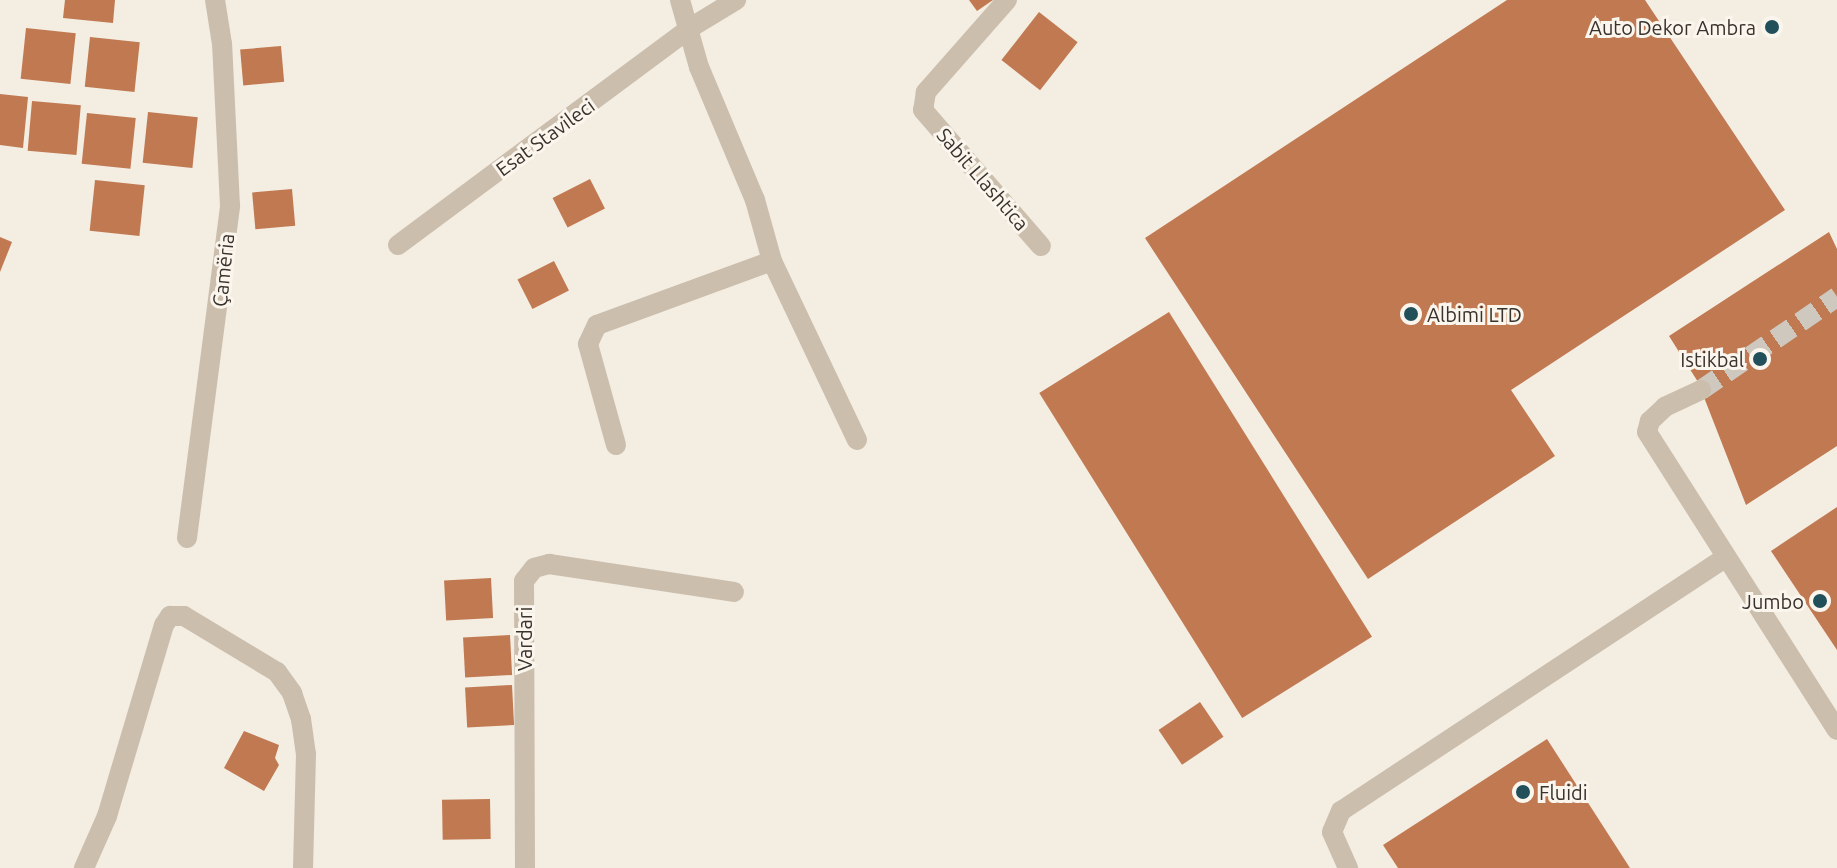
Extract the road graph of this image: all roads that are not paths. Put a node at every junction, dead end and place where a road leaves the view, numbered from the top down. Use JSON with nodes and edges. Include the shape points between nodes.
{"nodes":[{"id":1,"x":215,"y":0,"type":"edge"},
{"id":2,"x":680,"y":0,"type":"edge"},
{"id":3,"x":736,"y":0,"type":"edge"},
{"id":4,"x":1007,"y":0,"type":"edge"},
{"id":5,"x":690,"y":28,"type":"junction"},
{"id":6,"x":398,"y":245,"type":"dead end"},
{"id":7,"x":1041,"y":246,"type":"dead end"},
{"id":8,"x":772,"y":261,"type":"junction"},
{"id":9,"x":1701,"y":390,"type":"tunnel mouth"},
{"id":10,"x":857,"y":440,"type":"dead end"},
{"id":11,"x":616,"y":445,"type":"dead end"},
{"id":12,"x":187,"y":538,"type":"dead end"},
{"id":13,"x":1725,"y":558,"type":"junction"},
{"id":14,"x":734,"y":592,"type":"dead end"},
{"id":15,"x":1837,"y":730,"type":"edge"},
{"id":16,"x":84,"y":868,"type":"edge"},
{"id":17,"x":303,"y":868,"type":"edge"},
{"id":18,"x":525,"y":868,"type":"edge"},
{"id":19,"x":1348,"y":868,"type":"edge"}],
"edges":[{"from":1,"to":12,"type":"street","name":"Çamëria","via":[[230,206]]},
{"from":2,"to":5,"type":"street"},
{"from":3,"to":5,"type":"street","name":"Esat Stavileci"},
{"from":4,"to":7,"type":"street","name":"Sabit Llashtica","via":[[926,92],[923,110]]},
{"from":5,"to":6,"type":"street","name":"Esat Stavileci"},
{"from":5,"to":8,"type":"street","via":[[699,67],[755,200]]},
{"from":8,"to":10,"type":"street"},
{"from":8,"to":11,"type":"street","via":[[597,325],[588,344]]},
{"from":9,"to":13,"type":"street","via":[[1665,407],[1647,432]]},
{"from":13,"to":15,"type":"street"},
{"from":13,"to":19,"type":"street","via":[[1341,811],[1332,832]]},
{"from":14,"to":18,"type":"street","name":"Vardari","via":[[549,564],[534,568],[524,581]]},
{"from":16,"to":17,"type":"street","via":[[107,816],[170,616],[184,616],[277,672],[292,693],[306,754]]}]}
